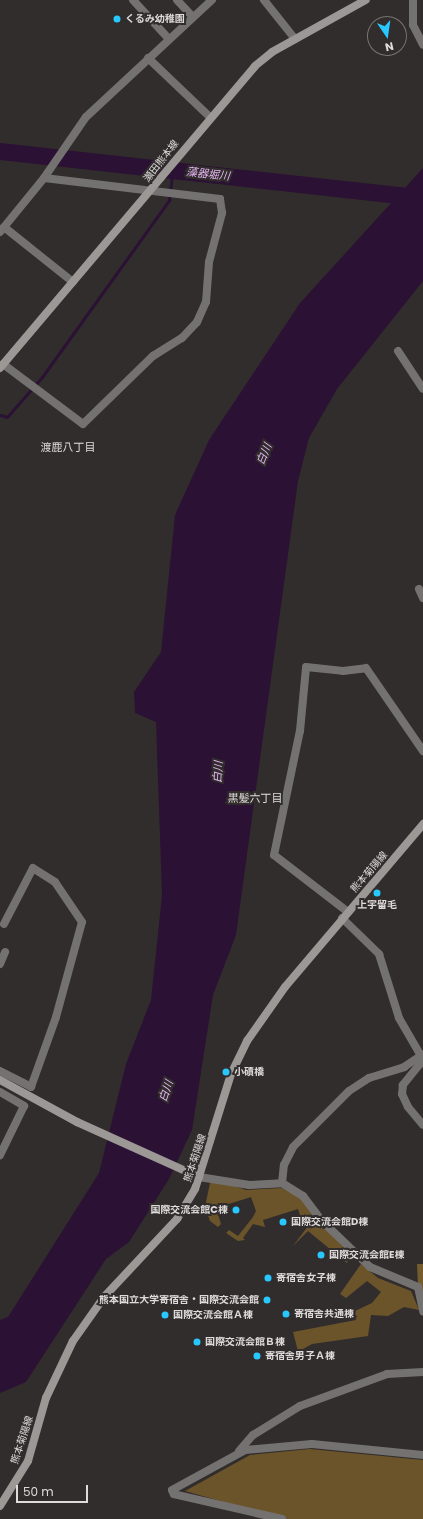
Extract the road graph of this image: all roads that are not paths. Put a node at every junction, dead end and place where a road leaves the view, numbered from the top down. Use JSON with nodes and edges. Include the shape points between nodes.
{"nodes":[{"id":1,"x":133,"y":0,"type":"edge"},
{"id":2,"x":177,"y":0,"type":"edge"},
{"id":3,"x":212,"y":0,"type":"edge"},
{"id":4,"x":264,"y":0,"type":"edge"},
{"id":5,"x":366,"y":0,"type":"edge"},
{"id":6,"x":413,"y":0,"type":"edge"},
{"id":7,"x":193,"y":17,"type":"junction"},
{"id":8,"x":169,"y":39,"type":"junction"},
{"id":9,"x":295,"y":39,"type":"junction"},
{"id":10,"x":423,"y":45,"type":"edge"},
{"id":11,"x":148,"y":58,"type":"junction"},
{"id":12,"x":210,"y":117,"type":"junction"},
{"id":13,"x":44,"y":178,"type":"junction"},
{"id":14,"x":153,"y":188,"type":"junction"},
{"id":15,"x":2,"y":229,"type":"edge"},
{"id":16,"x":73,"y":282,"type":"junction"},
{"id":17,"x":398,"y":351,"type":"dead end"},
{"id":18,"x":2,"y":366,"type":"edge"},
{"id":19,"x":423,"y":389,"type":"edge"},
{"id":20,"x":419,"y":589,"type":"dead end"},
{"id":21,"x":423,"y":598,"type":"edge"},
{"id":22,"x":423,"y":751,"type":"edge"},
{"id":23,"x":423,"y":824,"type":"edge"},
{"id":24,"x":345,"y":915,"type":"junction"},
{"id":25,"x":4,"y":924,"type":"dead end"},
{"id":26,"x":5,"y":952,"type":"dead end"},
{"id":27,"x":0,"y":964,"type":"edge"},
{"id":28,"x":422,"y":1055,"type":"edge"},
{"id":29,"x":0,"y":1071,"type":"edge"},
{"id":30,"x":0,"y":1080,"type":"edge"},
{"id":31,"x":0,"y":1092,"type":"edge"},
{"id":32,"x":423,"y":1125,"type":"edge"},
{"id":33,"x":0,"y":1155,"type":"edge"},
{"id":34,"x":199,"y":1177,"type":"junction"},
{"id":35,"x":282,"y":1183,"type":"junction"},
{"id":36,"x":423,"y":1311,"type":"edge"},
{"id":37,"x":423,"y":1372,"type":"edge"},
{"id":38,"x":238,"y":1453,"type":"junction"},
{"id":39,"x":423,"y":1455,"type":"edge"},
{"id":40,"x":0,"y":1506,"type":"edge"},
{"id":41,"x":282,"y":1519,"type":"edge"}],
"edges":[{"from":1,"to":8,"type":"street"},
{"from":2,"to":7,"type":"street"},
{"from":3,"to":7,"type":"street"},
{"from":4,"to":9,"type":"street"},
{"from":5,"to":9,"type":"main road","name":"瀬田熊本線"},
{"from":6,"to":10,"type":"street","via":[[413,25]]},
{"from":7,"to":8,"type":"street"},
{"from":8,"to":11,"type":"street"},
{"from":9,"to":12,"type":"main road","name":"瀬田熊本線","via":[[254,66]]},
{"from":11,"to":12,"type":"street"},
{"from":11,"to":13,"type":"street","via":[[86,117]]},
{"from":12,"to":14,"type":"main road","name":"瀬田熊本線"},
{"from":13,"to":14,"type":"street"},
{"from":13,"to":15,"type":"street"},
{"from":14,"to":16,"type":"main road","name":"瀬田熊本線"},
{"from":14,"to":18,"type":"street","via":[[220,199],[223,205],[209,262],[206,302],[197,322],[182,338],[153,356],[83,424]]},
{"from":15,"to":16,"type":"street"},
{"from":16,"to":18,"type":"main road","name":"瀬田熊本線"},
{"from":17,"to":19,"type":"street"},
{"from":20,"to":21,"type":"street"},
{"from":22,"to":24,"type":"street","via":[[366,668],[343,671],[306,666],[300,731],[274,855]]},
{"from":23,"to":24,"type":"main road","name":"熊本菊陽線"},
{"from":24,"to":28,"type":"street","via":[[379,954],[400,1018]]},
{"from":24,"to":34,"type":"main road","name":"熊本菊陽線","via":[[247,1041],[230,1074]]},
{"from":25,"to":29,"type":"street","via":[[33,868],[55,882],[82,922],[56,1017],[31,1087]]},
{"from":26,"to":27,"type":"street"},
{"from":28,"to":32,"type":"street","via":[[419,1065],[403,1085],[402,1094],[408,1107]]},
{"from":28,"to":35,"type":"street","via":[[404,1067],[381,1072],[349,1091],[293,1147],[284,1165]]},
{"from":30,"to":34,"type":"main road","via":[[77,1122]]},
{"from":31,"to":33,"type":"street","via":[[24,1106]]},
{"from":34,"to":35,"type":"street","via":[[249,1185]]},
{"from":34,"to":40,"type":"main road","name":"熊本菊陽線","via":[[177,1219],[104,1297],[73,1340],[52,1382],[28,1461]]},
{"from":35,"to":36,"type":"street","via":[[303,1196],[322,1221],[370,1267],[418,1286]]},
{"from":37,"to":38,"type":"street","via":[[387,1374],[300,1406],[253,1435]]},
{"from":38,"to":39,"type":"street","via":[[312,1444]]},
{"from":38,"to":41,"type":"street","via":[[172,1490],[174,1494]]}]}
